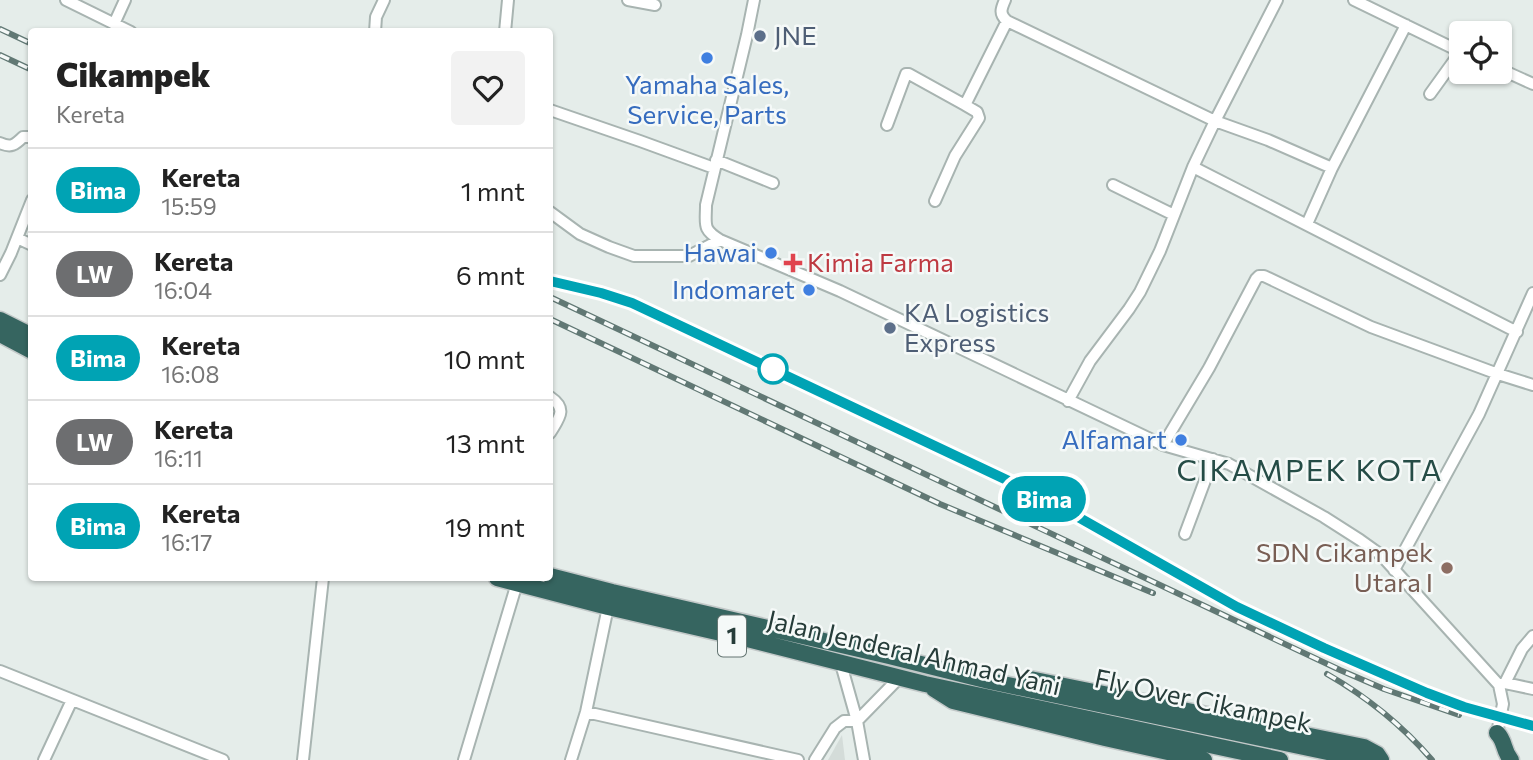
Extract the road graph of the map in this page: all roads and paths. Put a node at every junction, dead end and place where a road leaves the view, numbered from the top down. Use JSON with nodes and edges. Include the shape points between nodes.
{"nodes":[{"id":1,"x":66,"y":0,"type":"edge"},
{"id":2,"x":125,"y":0,"type":"edge"},
{"id":3,"x":384,"y":0,"type":"edge"},
{"id":4,"x":509,"y":0,"type":"edge"},
{"id":5,"x":628,"y":0,"type":"edge"},
{"id":6,"x":754,"y":0,"type":"edge"},
{"id":7,"x":1005,"y":0,"type":"edge"},
{"id":8,"x":1277,"y":0,"type":"edge"},
{"id":9,"x":1354,"y":0,"type":"edge"},
{"id":10,"x":655,"y":5,"type":"dead end"},
{"id":11,"x":1007,"y":21,"type":"junction"},
{"id":12,"x":114,"y":23,"type":"junction"},
{"id":13,"x":1406,"y":25,"type":"junction"},
{"id":14,"x":123,"y":28,"type":"edge"},
{"id":15,"x":375,"y":28,"type":"edge"},
{"id":16,"x":506,"y":28,"type":"edge"},
{"id":17,"x":1449,"y":45,"type":"edge"},
{"id":18,"x":1449,"y":67,"type":"edge"},
{"id":19,"x":1512,"y":74,"type":"edge"},
{"id":20,"x":1533,"y":84,"type":"edge"},
{"id":21,"x":1430,"y":93,"type":"dead end"},
{"id":22,"x":965,"y":105,"type":"junction"},
{"id":23,"x":553,"y":111,"type":"edge"},
{"id":24,"x":1215,"y":121,"type":"junction"},
{"id":25,"x":887,"y":125,"type":"dead end"},
{"id":26,"x":28,"y":137,"type":"edge"},
{"id":27,"x":0,"y":143,"type":"edge"},
{"id":28,"x":715,"y":164,"type":"junction"},
{"id":29,"x":1194,"y":167,"type":"junction"},
{"id":30,"x":1332,"y":168,"type":"junction"},
{"id":31,"x":773,"y":183,"type":"dead end"},
{"id":32,"x":1113,"y":185,"type":"dead end"},
{"id":33,"x":935,"y":201,"type":"dead end"},
{"id":34,"x":28,"y":210,"type":"edge"},
{"id":35,"x":553,"y":214,"type":"edge"},
{"id":36,"x":1174,"y":215,"type":"junction"},
{"id":37,"x":1307,"y":224,"type":"junction"},
{"id":38,"x":17,"y":238,"type":"junction"},
{"id":39,"x":720,"y":240,"type":"junction"},
{"id":40,"x":28,"y":243,"type":"edge"},
{"id":41,"x":0,"y":275,"type":"edge"},
{"id":42,"x":1533,"y":293,"type":"edge"},
{"id":43,"x":0,"y":320,"type":"edge"},
{"id":44,"x":1517,"y":332,"type":"junction"},
{"id":45,"x":0,"y":334,"type":"edge"},
{"id":46,"x":28,"y":334,"type":"edge"},
{"id":47,"x":28,"y":349,"type":"edge"},
{"id":48,"x":1498,"y":374,"type":"junction"},
{"id":49,"x":1533,"y":385,"type":"edge"},
{"id":50,"x":553,"y":399,"type":"edge"},
{"id":51,"x":1068,"y":401,"type":"junction"},
{"id":52,"x":553,"y":427,"type":"edge"},
{"id":53,"x":1163,"y":445,"type":"junction"},
{"id":54,"x":1213,"y":459,"type":"junction"},
{"id":55,"x":1185,"y":534,"type":"dead end"},
{"id":56,"x":1394,"y":570,"type":"junction"},
{"id":57,"x":553,"y":577,"type":"edge"},
{"id":58,"x":323,"y":581,"type":"edge"},
{"id":59,"x":509,"y":581,"type":"edge"},
{"id":60,"x":517,"y":583,"type":"junction"},
{"id":61,"x":608,"y":607,"type":"junction"},
{"id":62,"x":1533,"y":636,"type":"edge"},
{"id":63,"x":889,"y":656,"type":"junction"},
{"id":64,"x":841,"y":664,"type":"junction"},
{"id":65,"x":0,"y":671,"type":"edge"},
{"id":66,"x":900,"y":677,"type":"junction"},
{"id":67,"x":989,"y":681,"type":"joint"},
{"id":68,"x":925,"y":684,"type":"junction"},
{"id":69,"x":1502,"y":684,"type":"junction"},
{"id":70,"x":1533,"y":689,"type":"edge"},
{"id":71,"x":72,"y":700,"type":"junction"},
{"id":72,"x":586,"y":712,"type":"junction"},
{"id":73,"x":858,"y":722,"type":"junction"},
{"id":74,"x":1497,"y":733,"type":"junction"},
{"id":75,"x":44,"y":760,"type":"edge"},
{"id":76,"x":223,"y":760,"type":"edge"},
{"id":77,"x":303,"y":760,"type":"edge"},
{"id":78,"x":464,"y":760,"type":"edge"},
{"id":79,"x":571,"y":760,"type":"edge"},
{"id":80,"x":798,"y":760,"type":"edge"},
{"id":81,"x":815,"y":760,"type":"edge"},
{"id":82,"x":864,"y":760,"type":"edge"},
{"id":83,"x":1204,"y":760,"type":"edge"},
{"id":84,"x":1280,"y":760,"type":"edge"},
{"id":85,"x":1366,"y":760,"type":"edge"},
{"id":86,"x":1381,"y":760,"type":"edge"},
{"id":87,"x":1497,"y":760,"type":"edge"},
{"id":88,"x":1511,"y":760,"type":"edge"}],
"edges":[{"from":1,"to":12,"type":"street"},
{"from":2,"to":12,"type":"street"},
{"from":3,"to":15,"type":"street"},
{"from":4,"to":16,"type":"street"},
{"from":5,"to":10,"type":"street"},
{"from":6,"to":28,"type":"street"},
{"from":7,"to":11,"type":"street","via":[[1001,11]]},
{"from":8,"to":24,"type":"street"},
{"from":9,"to":13,"type":"street"},
{"from":11,"to":22,"type":"street"},
{"from":11,"to":24,"type":"street"},
{"from":12,"to":14,"type":"street"},
{"from":13,"to":17,"type":"street"},
{"from":13,"to":30,"type":"street"},
{"from":18,"to":21,"type":"street"},
{"from":19,"to":20,"type":"street"},
{"from":22,"to":25,"type":"street","via":[[906,74]]},
{"from":22,"to":33,"type":"street","via":[[979,118]]},
{"from":23,"to":28,"type":"street"},
{"from":24,"to":29,"type":"street"},
{"from":24,"to":30,"type":"street"},
{"from":26,"to":27,"type":"street","via":[[15,145]]},
{"from":28,"to":31,"type":"street"},
{"from":28,"to":39,"type":"street","via":[[706,225],[708,233]]},
{"from":29,"to":36,"type":"street"},
{"from":29,"to":37,"type":"street"},
{"from":30,"to":37,"type":"street"},
{"from":32,"to":36,"type":"street"},
{"from":34,"to":38,"type":"street"},
{"from":35,"to":39,"type":"street","via":[[580,234],[634,256],[689,256]]},
{"from":36,"to":51,"type":"street","via":[[1140,292]]},
{"from":37,"to":44,"type":"street"},
{"from":38,"to":40,"type":"street"},
{"from":38,"to":41,"type":"street"},
{"from":39,"to":51,"type":"street"},
{"from":42,"to":44,"type":"street"},
{"from":43,"to":46,"type":"highway"},
{"from":44,"to":48,"type":"street"},
{"from":45,"to":47,"type":"highway"},
{"from":48,"to":49,"type":"street"},
{"from":48,"to":53,"type":"street","via":[[1371,327],[1259,276]]},
{"from":48,"to":56,"type":"street"},
{"from":50,"to":52,"type":"street","via":[[561,412]]},
{"from":51,"to":53,"type":"street"},
{"from":53,"to":54,"type":"street"},
{"from":54,"to":55,"type":"street"},
{"from":54,"to":56,"type":"street","via":[[1324,517],[1381,555]]},
{"from":56,"to":69,"type":"street"},
{"from":57,"to":63,"type":"highway","name":"Jalan Jenderal Ahmad Yani","number":"1"},
{"from":58,"to":77,"type":"street"},
{"from":59,"to":60,"type":"highway","name":"Jalan Jenderal Ahmad Yani","number":"1"},
{"from":60,"to":61,"type":"highway","name":"Jalan Jenderal Ahmad Yani","number":"1"},
{"from":60,"to":78,"type":"street"},
{"from":61,"to":64,"type":"highway","name":"Jalan Jenderal Ahmad Yani","number":"1"},
{"from":61,"to":72,"type":"street"},
{"from":62,"to":69,"type":"street"},
{"from":63,"to":67,"type":"highway","name":"Jalan Jenderal Ahmad Yani","number":"1"},
{"from":63,"to":86,"type":"highway","via":[[953,663],[1364,747]]},
{"from":64,"to":66,"type":"highway","name":"Jalan Jenderal Ahmad Yani","number":"1"},
{"from":64,"to":73,"type":"street"},
{"from":65,"to":71,"type":"street"},
{"from":66,"to":68,"type":"highway","name":"Jalan Jenderal Ahmad Yani","number":"1"},
{"from":66,"to":73,"type":"street"},
{"from":67,"to":85,"type":"highway","name":"Fly Over Cikampek","number":"1"},
{"from":68,"to":83,"type":"highway","via":[[953,701]]},
{"from":68,"to":84,"type":"highway","name":"Jalan Jenderal Ahmad Yani","number":"1"},
{"from":69,"to":70,"type":"street"},
{"from":69,"to":74,"type":"street"},
{"from":71,"to":75,"type":"street"},
{"from":71,"to":76,"type":"street"},
{"from":72,"to":79,"type":"street"},
{"from":72,"to":80,"type":"street"},
{"from":73,"to":81,"type":"street","via":[[844,721],[835,728]]},
{"from":73,"to":82,"type":"street"},
{"from":74,"to":87,"type":"highway"},
{"from":74,"to":88,"type":"highway"}]}
